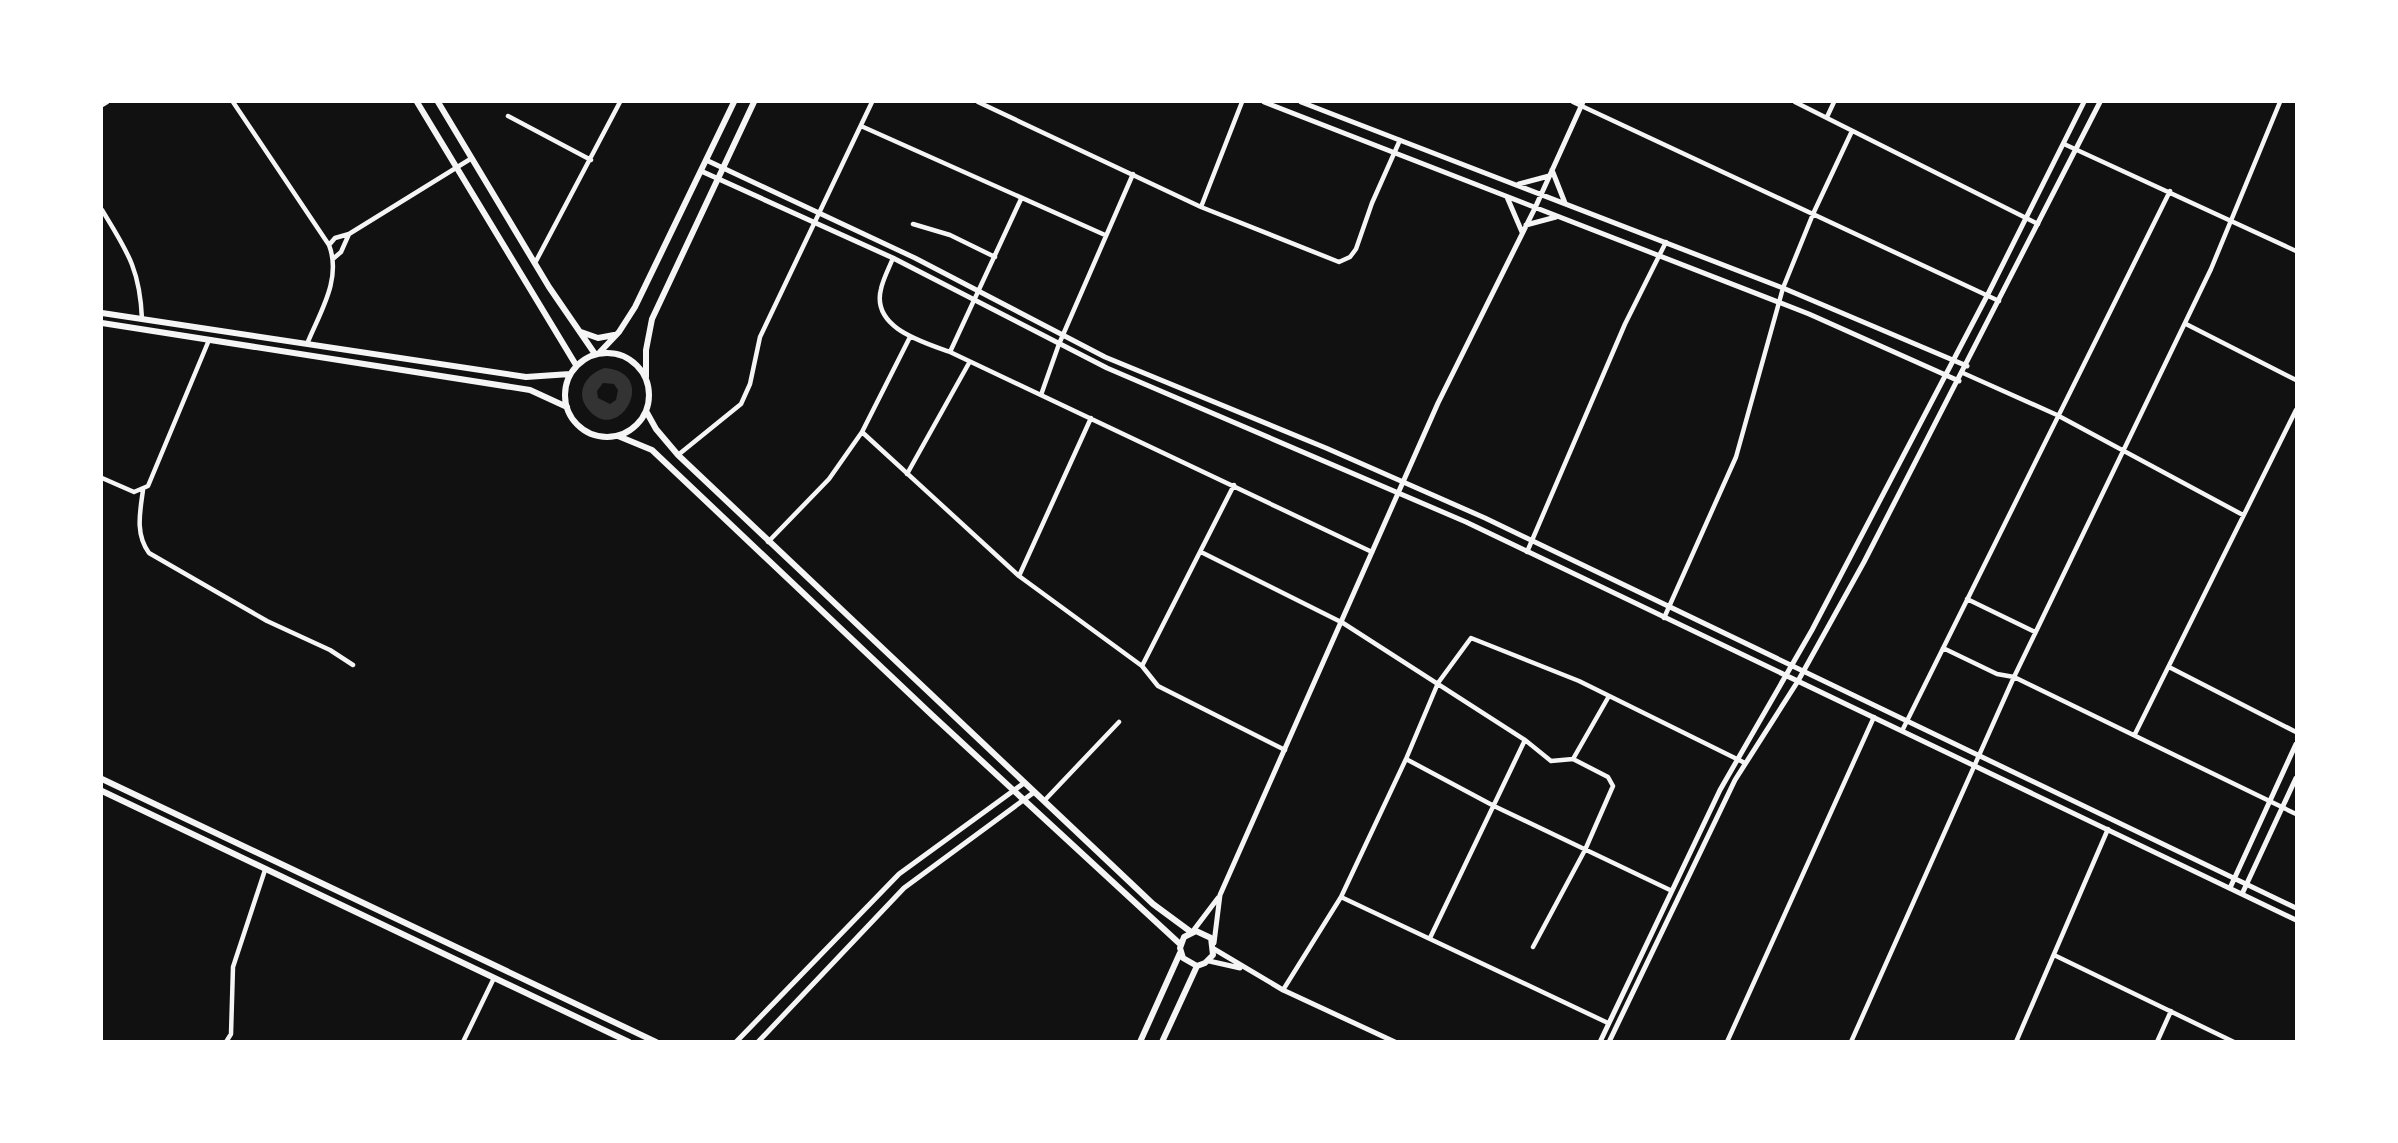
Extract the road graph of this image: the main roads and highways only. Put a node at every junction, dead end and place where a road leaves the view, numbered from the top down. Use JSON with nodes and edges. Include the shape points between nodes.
{"nodes":[{"id":1,"x":417,"y":102,"type":"edge"},
{"id":2,"x":438,"y":102,"type":"edge"},
{"id":3,"x":734,"y":102,"type":"edge"},
{"id":4,"x":754,"y":102,"type":"edge"},
{"id":5,"x":102,"y":313,"type":"edge"},
{"id":6,"x":102,"y":323,"type":"edge"},
{"id":7,"x":577,"y":329,"type":"junction"},
{"id":8,"x":619,"y":332,"type":"junction"},
{"id":9,"x":597,"y":353,"type":"junction"},
{"id":10,"x":576,"y":365,"type":"junction"},
{"id":11,"x":570,"y":374,"type":"junction"},
{"id":12,"x":646,"y":377,"type":"junction"},
{"id":13,"x":567,"y":407,"type":"junction"},
{"id":14,"x":646,"y":411,"type":"junction"},
{"id":15,"x":618,"y":436,"type":"junction"},
{"id":16,"x":102,"y":779,"type":"edge"},
{"id":17,"x":102,"y":791,"type":"edge"},
{"id":18,"x":1191,"y":932,"type":"junction"},
{"id":19,"x":1180,"y":944,"type":"junction"},
{"id":20,"x":1180,"y":953,"type":"junction"},
{"id":21,"x":1196,"y":965,"type":"junction"},
{"id":22,"x":629,"y":1041,"type":"edge"},
{"id":23,"x":656,"y":1041,"type":"edge"},
{"id":24,"x":1140,"y":1041,"type":"edge"},
{"id":25,"x":1162,"y":1041,"type":"edge"}],
"edges":[{"from":1,"to":10,"type":"main road"},
{"from":2,"to":7,"type":"main road"},
{"from":3,"to":8,"type":"main road"},
{"from":4,"to":12,"type":"main road","via":[[652,319]]},
{"from":5,"to":11,"type":"main road","via":[[526,377]]},
{"from":6,"to":13,"type":"main road","via":[[530,390]]},
{"from":7,"to":8,"type":"main road","via":[[598,338]]},
{"from":7,"to":9,"type":"main road"},
{"from":8,"to":9,"type":"main road"},
{"from":9,"to":10,"type":"main road"},
{"from":9,"to":12,"type":"main road","via":[[630,359]]},
{"from":10,"to":11,"type":"main road"},
{"from":11,"to":13,"type":"main road","via":[[565,390]]},
{"from":12,"to":14,"type":"main road"},
{"from":13,"to":15,"type":"main road","via":[[574,422],[586,432]]},
{"from":14,"to":15,"type":"main road","via":[[635,427]]},
{"from":14,"to":18,"type":"main road","via":[[678,455],[768,542],[1153,904]]},
{"from":15,"to":19,"type":"main road","via":[[652,450]]},
{"from":16,"to":23,"type":"main road"},
{"from":17,"to":22,"type":"main road"},
{"from":18,"to":19,"type":"main road"},
{"from":18,"to":21,"type":"main road","via":[[1207,933],[1214,946],[1209,961]]},
{"from":19,"to":20,"type":"main road"},
{"from":20,"to":21,"type":"main road"},
{"from":20,"to":24,"type":"main road"},
{"from":21,"to":25,"type":"main road"}]}
